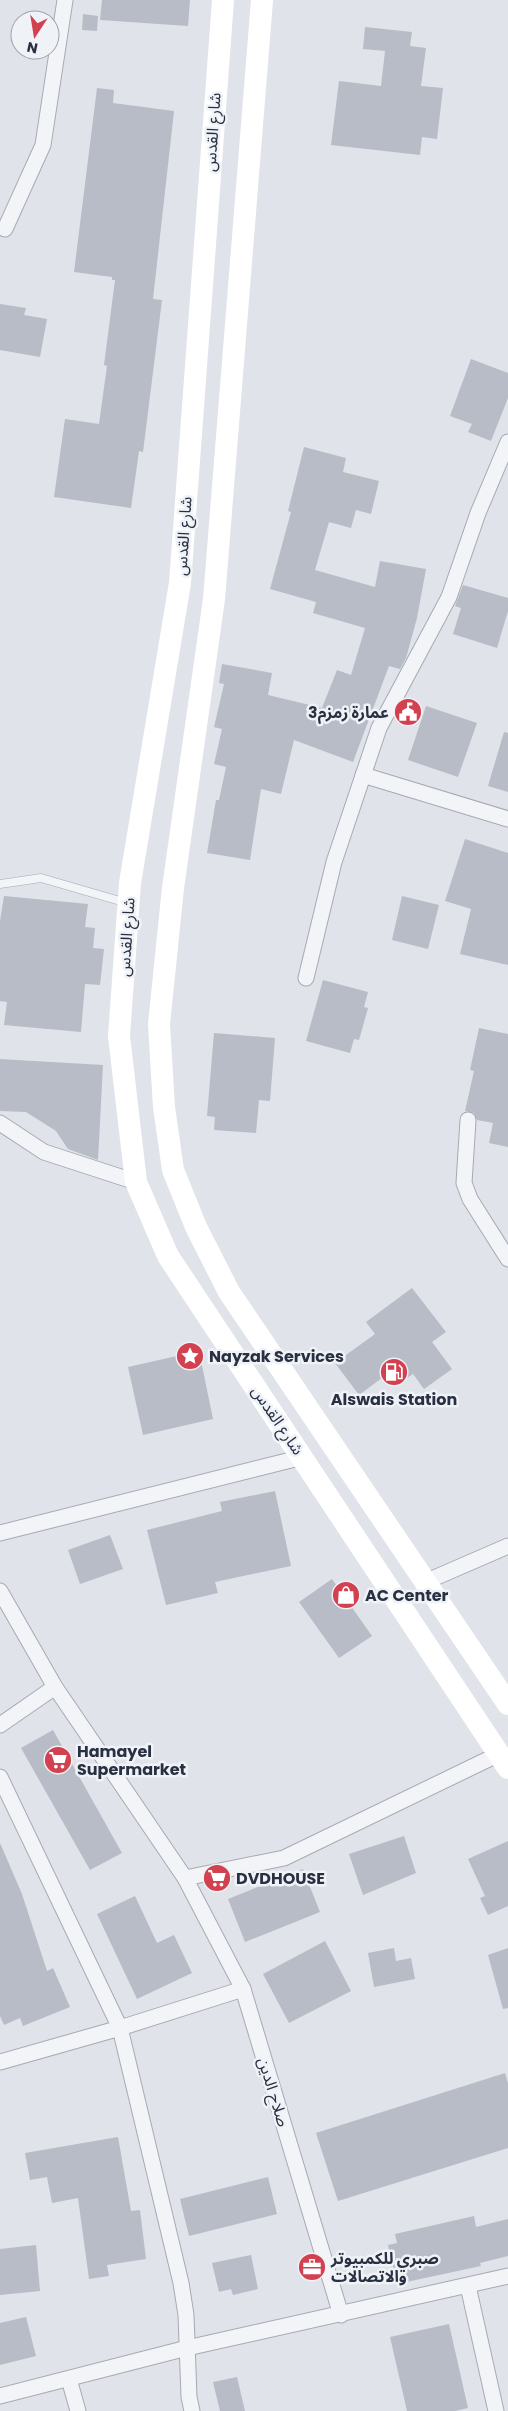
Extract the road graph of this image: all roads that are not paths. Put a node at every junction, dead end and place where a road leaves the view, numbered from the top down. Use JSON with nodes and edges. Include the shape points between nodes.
{"nodes":[{"id":1,"x":65,"y":0,"type":"edge"},
{"id":2,"x":222,"y":0,"type":"edge"},
{"id":3,"x":262,"y":0,"type":"edge"},
{"id":4,"x":6,"y":229,"type":"dead end"},
{"id":5,"x":508,"y":442,"type":"edge"},
{"id":6,"x":180,"y":583,"type":"junction"},
{"id":7,"x":214,"y":599,"type":"junction"},
{"id":8,"x":363,"y":775,"type":"junction"},
{"id":9,"x":508,"y":819,"type":"edge"},
{"id":10,"x":0,"y":884,"type":"edge"},
{"id":11,"x":129,"y":904,"type":"junction"},
{"id":12,"x":306,"y":978,"type":"dead end"},
{"id":13,"x":468,"y":1120,"type":"dead end"},
{"id":14,"x":0,"y":1123,"type":"edge"},
{"id":15,"x":136,"y":1182,"type":"junction"},
{"id":16,"x":508,"y":1259,"type":"edge"},
{"id":17,"x":303,"y":1457,"type":"junction"},
{"id":18,"x":0,"y":1533,"type":"edge"},
{"id":19,"x":508,"y":1546,"type":"edge"},
{"id":20,"x":425,"y":1582,"type":"junction"},
{"id":21,"x":0,"y":1590,"type":"edge"},
{"id":22,"x":55,"y":1687,"type":"junction"},
{"id":23,"x":508,"y":1704,"type":"edge"},
{"id":24,"x":0,"y":1725,"type":"edge"},
{"id":25,"x":505,"y":1758,"type":"edge"},
{"id":26,"x":0,"y":1777,"type":"edge"},
{"id":27,"x":185,"y":1878,"type":"junction"},
{"id":28,"x":243,"y":1989,"type":"junction"},
{"id":29,"x":120,"y":2028,"type":"junction"},
{"id":30,"x":0,"y":2062,"type":"edge"},
{"id":31,"x":508,"y":2276,"type":"edge"},
{"id":32,"x":468,"y":2286,"type":"junction"},
{"id":33,"x":341,"y":2314,"type":"junction"},
{"id":34,"x":187,"y":2348,"type":"junction"},
{"id":35,"x":69,"y":2379,"type":"junction"},
{"id":36,"x":0,"y":2396,"type":"edge"},
{"id":37,"x":78,"y":2411,"type":"edge"},
{"id":38,"x":192,"y":2411,"type":"edge"},
{"id":39,"x":496,"y":2411,"type":"edge"}],
"edges":[{"from":1,"to":4,"type":"street","via":[[43,145]]},
{"from":2,"to":6,"type":"main road","name":"شارع القدس"},
{"from":3,"to":7,"type":"main road","name":"شارع القدس"},
{"from":5,"to":8,"type":"street","via":[[449,597],[379,728]]},
{"from":6,"to":7,"type":"main road"},
{"from":6,"to":11,"type":"main road","name":"شارع القدس"},
{"from":7,"to":20,"type":"main road","name":"شارع القدس","via":[[173,888],[159,1024],[164,1107],[173,1170],[229,1292]]},
{"from":8,"to":9,"type":"street"},
{"from":8,"to":12,"type":"street","via":[[334,862]]},
{"from":10,"to":11,"type":"lane","via":[[41,878]]},
{"from":11,"to":15,"type":"main road","name":"شارع القدس","via":[[119,1036]]},
{"from":13,"to":16,"type":"street","via":[[464,1184]]},
{"from":14,"to":15,"type":"street","via":[[44,1152]]},
{"from":15,"to":17,"type":"main road","name":"شارع القدس","via":[[168,1256]]},
{"from":17,"to":18,"type":"street"},
{"from":17,"to":25,"type":"main road","name":"شارع القدس"},
{"from":19,"to":20,"type":"street"},
{"from":20,"to":23,"type":"main road","name":"شارع القدس"},
{"from":21,"to":22,"type":"street","name":"صلاح الدين"},
{"from":22,"to":24,"type":"street"},
{"from":22,"to":27,"type":"street","name":"صلاح الدين"},
{"from":25,"to":27,"type":"street","via":[[284,1858]]},
{"from":26,"to":29,"type":"street"},
{"from":27,"to":28,"type":"street","name":"صلاح الدين"},
{"from":28,"to":29,"type":"street"},
{"from":28,"to":33,"type":"street","name":"صلاح الدين"},
{"from":29,"to":30,"type":"street"},
{"from":29,"to":34,"type":"street","via":[[181,2282]]},
{"from":31,"to":32,"type":"street"},
{"from":32,"to":33,"type":"street"},
{"from":32,"to":39,"type":"street"},
{"from":33,"to":34,"type":"street"},
{"from":34,"to":35,"type":"street"},
{"from":34,"to":38,"type":"street"},
{"from":35,"to":36,"type":"street"},
{"from":35,"to":37,"type":"street"}]}
